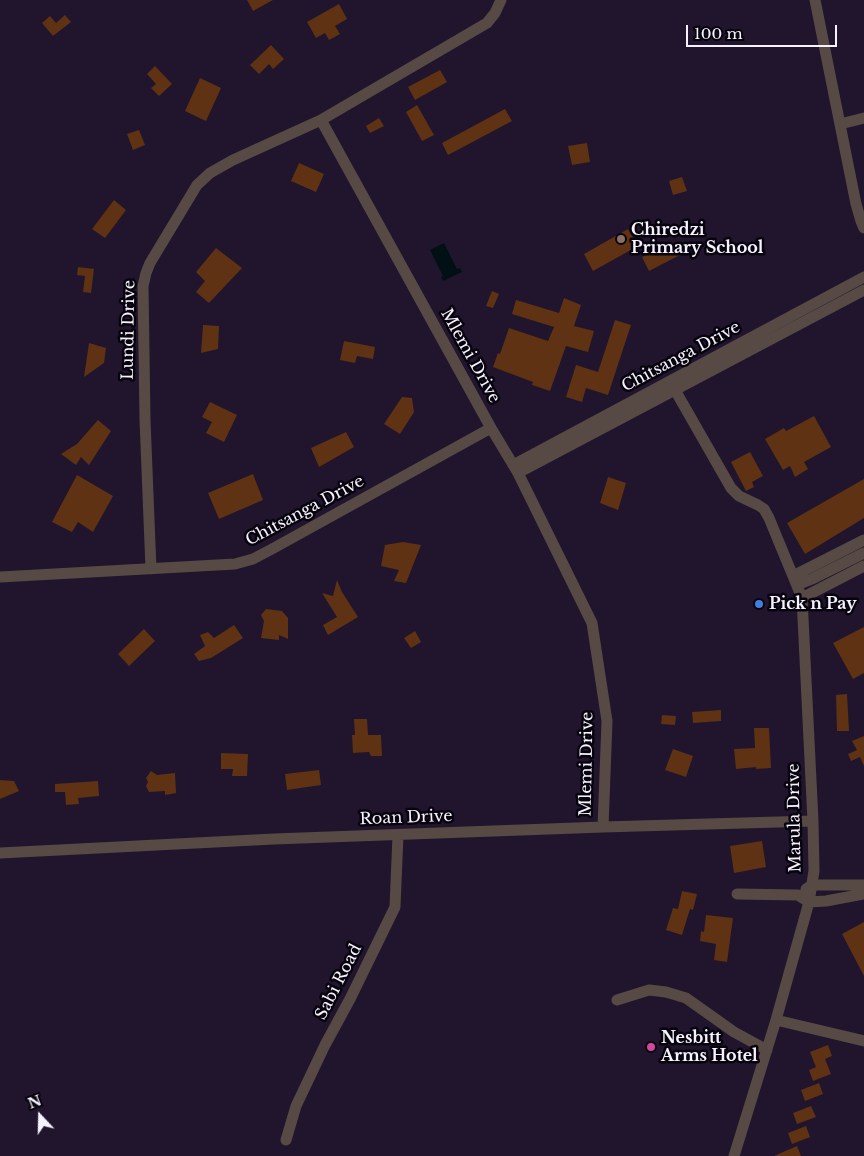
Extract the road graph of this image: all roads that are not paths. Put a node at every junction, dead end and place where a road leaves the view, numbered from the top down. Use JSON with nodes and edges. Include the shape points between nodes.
{"nodes":[{"id":1,"x":501,"y":0,"type":"edge"},
{"id":2,"x":815,"y":0,"type":"edge"},
{"id":3,"x":864,"y":118,"type":"edge"},
{"id":4,"x":321,"y":120,"type":"junction"},
{"id":5,"x":840,"y":124,"type":"junction"},
{"id":6,"x":864,"y":228,"type":"edge"},
{"id":7,"x":864,"y":277,"type":"edge"},
{"id":8,"x":864,"y":290,"type":"edge"},
{"id":9,"x":675,"y":390,"type":"junction"},
{"id":10,"x":491,"y":428,"type":"junction"},
{"id":11,"x":516,"y":469,"type":"junction"},
{"id":12,"x":864,"y":540,"type":"edge"},
{"id":13,"x":861,"y":564,"type":"edge"},
{"id":14,"x":151,"y":569,"type":"junction"},
{"id":15,"x":0,"y":578,"type":"edge"},
{"id":16,"x":795,"y":580,"type":"junction"},
{"id":17,"x":802,"y":598,"type":"junction"},
{"id":18,"x":813,"y":821,"type":"junction"},
{"id":19,"x":603,"y":827,"type":"junction"},
{"id":20,"x":398,"y":835,"type":"junction"},
{"id":21,"x":0,"y":853,"type":"edge"},
{"id":22,"x":812,"y":885,"type":"junction"},
{"id":23,"x":864,"y":885,"type":"edge"},
{"id":24,"x":737,"y":894,"type":"dead end"},
{"id":25,"x":864,"y":894,"type":"edge"},
{"id":26,"x":798,"y":895,"type":"junction"},
{"id":27,"x":810,"y":902,"type":"junction"},
{"id":28,"x":617,"y":1000,"type":"dead end"},
{"id":29,"x":776,"y":1020,"type":"junction"},
{"id":30,"x":864,"y":1041,"type":"edge"},
{"id":31,"x":767,"y":1050,"type":"junction"},
{"id":32,"x":286,"y":1140,"type":"dead end"},
{"id":33,"x":734,"y":1156,"type":"edge"}],
"edges":[{"from":1,"to":4,"type":"street","via":[[487,23]]},
{"from":2,"to":5,"type":"street"},
{"from":3,"to":5,"type":"street"},
{"from":4,"to":10,"type":"street","name":"Mlemi Drive"},
{"from":4,"to":14,"type":"street","name":"Lundi Drive","via":[[210,173],[197,185],[146,273],[143,286],[145,420]]},
{"from":5,"to":6,"type":"street"},
{"from":7,"to":11,"type":"street","name":"Chitsanga Drive"},
{"from":8,"to":9,"type":"street"},
{"from":9,"to":11,"type":"street"},
{"from":9,"to":16,"type":"street","name":"Marula Drive","via":[[731,488],[764,509]]},
{"from":10,"to":11,"type":"street","name":"Mlemi Drive"},
{"from":10,"to":14,"type":"street","name":"Chitsanga Drive","via":[[253,559],[235,564]]},
{"from":11,"to":19,"type":"street","name":"Mlemi Drive","via":[[592,623],[607,721]]},
{"from":12,"to":16,"type":"street"},
{"from":13,"to":16,"type":"street","via":[[812,579]]},
{"from":13,"to":17,"type":"street"},
{"from":14,"to":15,"type":"street","name":"Chitsanga Drive"},
{"from":16,"to":17,"type":"street","name":"Marula Drive"},
{"from":17,"to":18,"type":"street","name":"Marula Drive"},
{"from":18,"to":19,"type":"street","name":"Roan Drive"},
{"from":18,"to":22,"type":"street","name":"Marula Drive"},
{"from":19,"to":20,"type":"street","name":"Roan Drive"},
{"from":20,"to":21,"type":"street","name":"Roan Drive"},
{"from":20,"to":32,"type":"street","name":"Sabi Road","via":[[395,907],[296,1106]]},
{"from":22,"to":23,"type":"street"},
{"from":22,"to":26,"type":"street"},
{"from":22,"to":27,"type":"street","name":"Marula Drive"},
{"from":24,"to":26,"type":"street"},
{"from":25,"to":27,"type":"street"},
{"from":26,"to":27,"type":"street"},
{"from":27,"to":29,"type":"street","name":"Marula Drive"},
{"from":28,"to":31,"type":"street","via":[[649,990],[686,998],[734,1032]]},
{"from":29,"to":30,"type":"street"},
{"from":29,"to":31,"type":"street","name":"Marula Drive"},
{"from":31,"to":33,"type":"street","name":"Marula Drive"}]}
